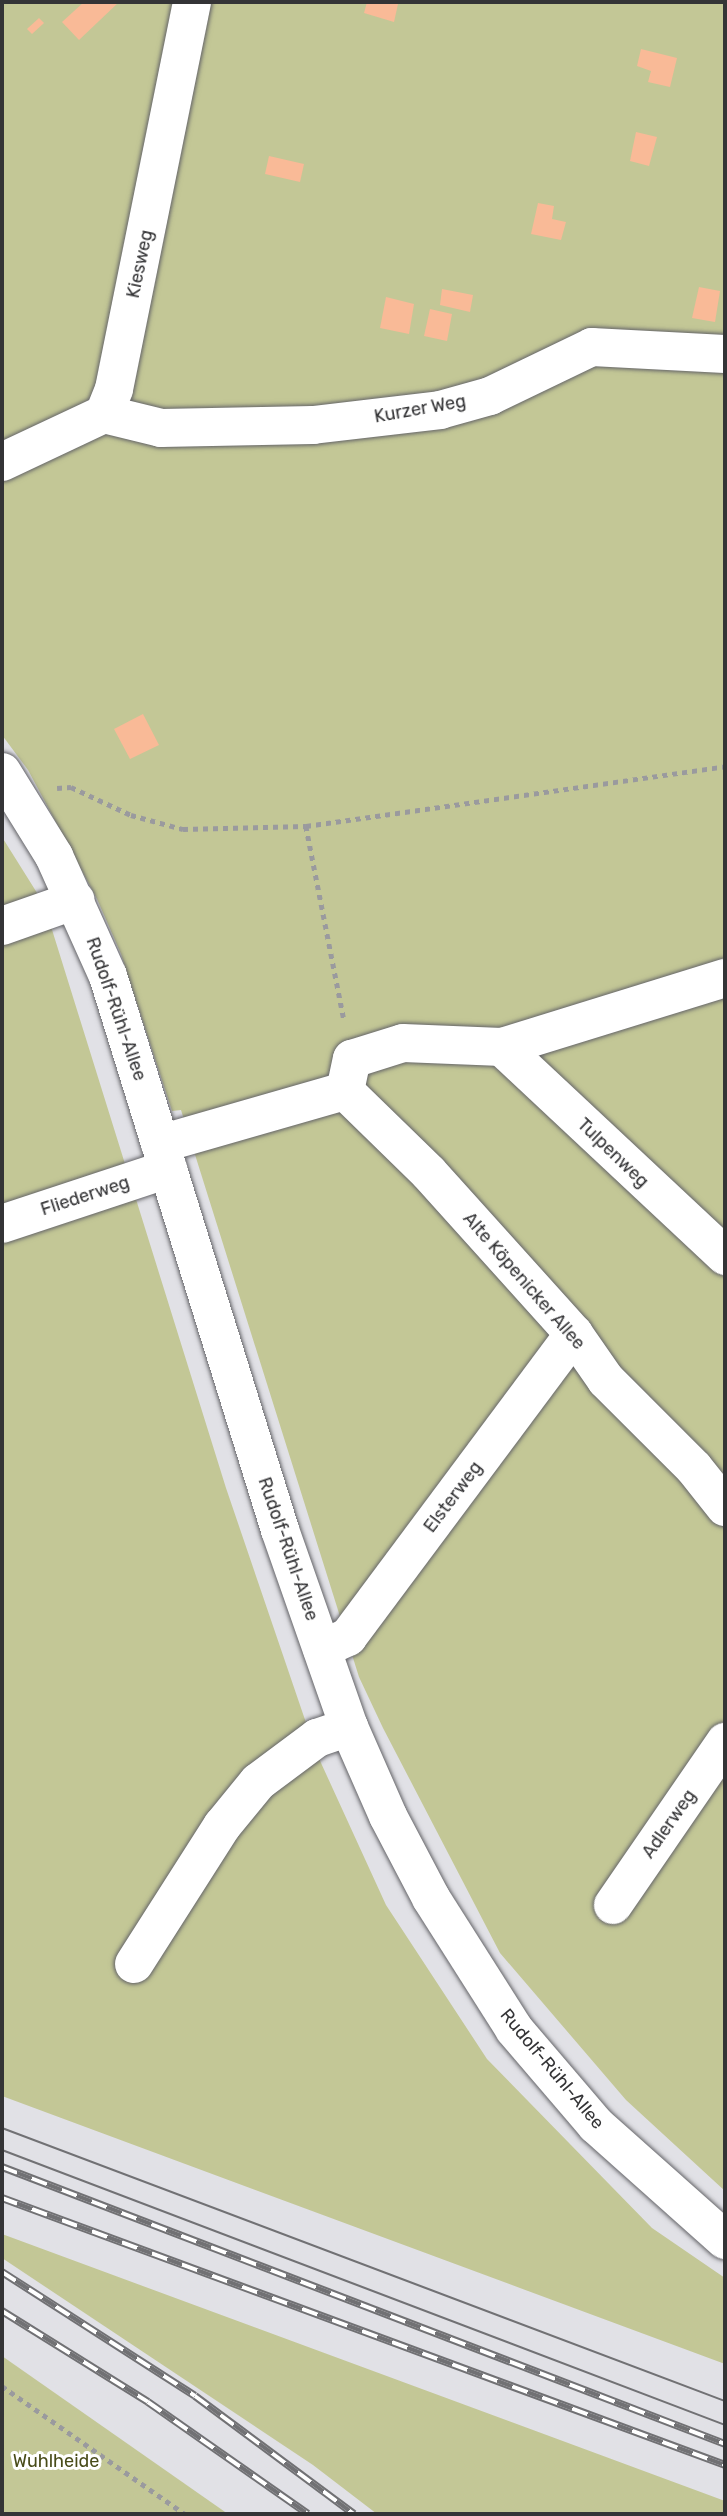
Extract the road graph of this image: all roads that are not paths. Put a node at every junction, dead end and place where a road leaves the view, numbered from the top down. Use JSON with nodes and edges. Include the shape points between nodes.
{"nodes":[{"id":1,"x":192,"y":2,"type":"edge"},
{"id":2,"x":725,"y":354,"type":"edge"},
{"id":3,"x":104,"y":414,"type":"junction"},
{"id":4,"x":2,"y":462,"type":"edge"},
{"id":5,"x":2,"y":772,"type":"edge"},
{"id":6,"x":76,"y":900,"type":"junction"},
{"id":7,"x":4,"y":924,"type":"edge"},
{"id":8,"x":725,"y":978,"type":"edge"},
{"id":9,"x":502,"y":1048,"type":"junction"},
{"id":10,"x":349,"y":1075,"type":"junction"},
{"id":11,"x":164,"y":1157,"type":"junction"},
{"id":12,"x":2,"y":1224,"type":"edge"},
{"id":13,"x":725,"y":1256,"type":"edge"},
{"id":14,"x":574,"y":1335,"type":"junction"},
{"id":15,"x":725,"y":1507,"type":"edge"},
{"id":16,"x":322,"y":1649,"type":"junction"},
{"id":17,"x":349,"y":1727,"type":"junction"},
{"id":18,"x":725,"y":1742,"type":"edge"},
{"id":19,"x":613,"y":1905,"type":"dead end"},
{"id":20,"x":134,"y":1964,"type":"dead end"},
{"id":21,"x":725,"y":2240,"type":"edge"}],
"edges":[{"from":1,"to":3,"type":"street","name":"Kiesweg","via":[[114,389]]},
{"from":2,"to":3,"type":"street","name":"Kurzer Weg","via":[[592,347],[490,396],[453,406],[313,425],[161,428]]},
{"from":3,"to":4,"type":"street"},
{"from":5,"to":6,"type":"street","name":"Rudolf-Rühl-Allee","via":[[26,806]]},
{"from":6,"to":7,"type":"street","via":[[44,915]]},
{"from":6,"to":11,"type":"street","name":"Rudolf-Rühl-Allee","via":[[108,976]]},
{"from":8,"to":9,"type":"street"},
{"from":9,"to":10,"type":"street","name":"Fliederweg","via":[[402,1043]]},
{"from":9,"to":13,"type":"street","name":"Tulpenweg"},
{"from":10,"to":11,"type":"street","name":"Fliederweg"},
{"from":10,"to":14,"type":"street","name":"Alte Köpenicker Allee","via":[[429,1173]]},
{"from":11,"to":12,"type":"street","name":"Fliederweg"},
{"from":11,"to":16,"type":"street","name":"Rudolf-Rühl-Allee"},
{"from":14,"to":15,"type":"street","name":"Alte Köpenicker Allee","via":[[606,1380],[694,1468]]},
{"from":14,"to":16,"type":"street","name":"Elsterweg","via":[[348,1637]]},
{"from":16,"to":17,"type":"street","name":"Rudolf-Rühl-Allee"},
{"from":17,"to":20,"type":"street","via":[[317,1738],[258,1783],[222,1826]]},
{"from":17,"to":21,"type":"street","name":"Rudolf-Rühl-Allee","via":[[431,1898],[514,2029],[596,2125]]},
{"from":18,"to":19,"type":"street","name":"Adlerweg"}]}
